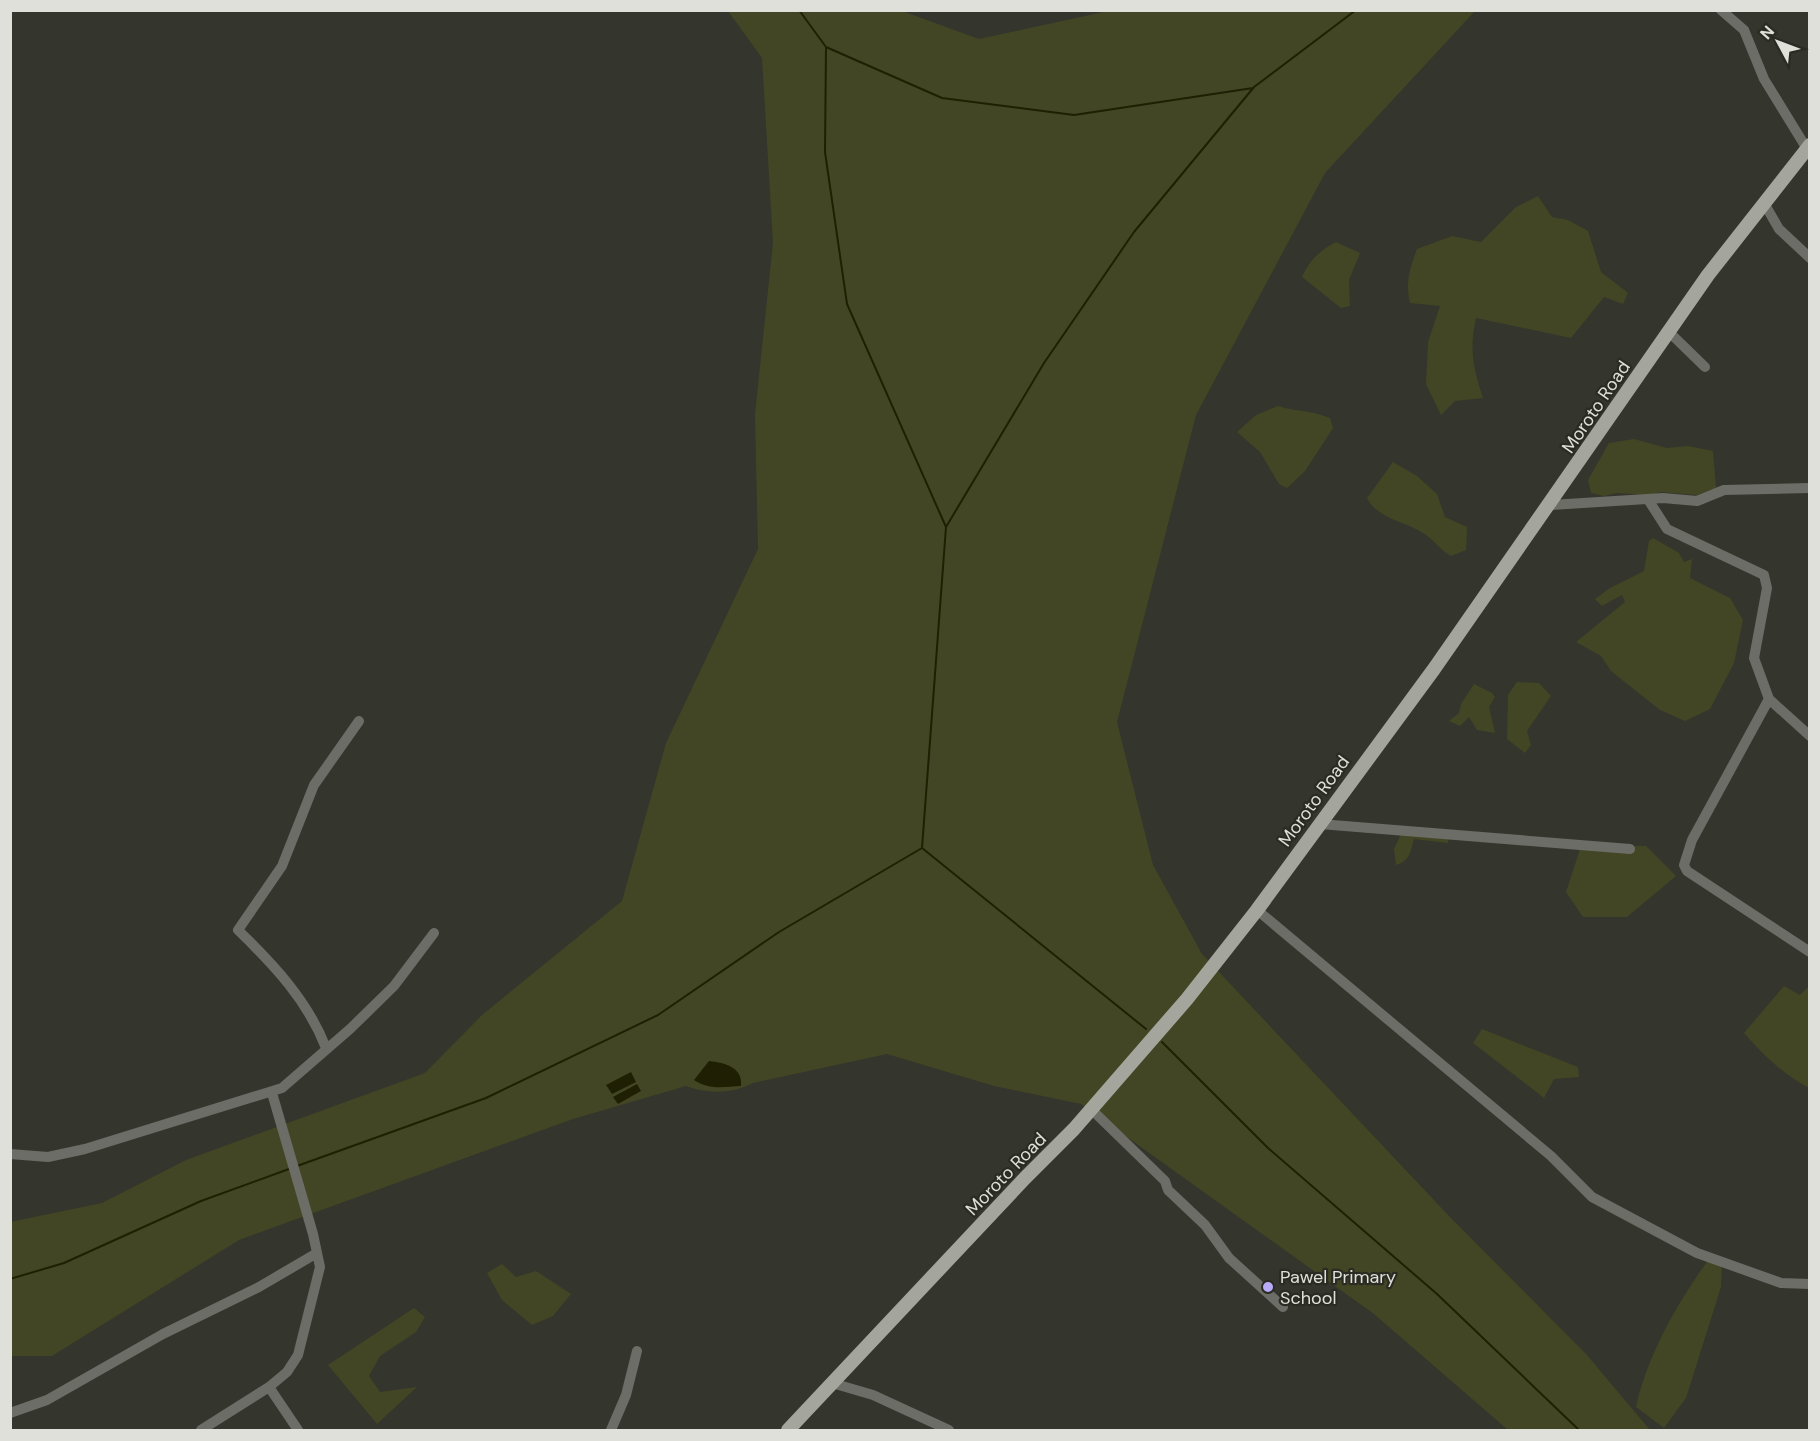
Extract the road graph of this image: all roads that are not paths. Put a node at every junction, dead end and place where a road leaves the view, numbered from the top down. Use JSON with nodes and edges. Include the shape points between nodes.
{"nodes":[{"id":1,"x":1721,"y":10,"type":"edge"},
{"id":2,"x":1808,"y":147,"type":"edge"},
{"id":3,"x":1764,"y":203,"type":"junction"},
{"id":4,"x":1809,"y":258,"type":"edge"},
{"id":5,"x":1669,"y":332,"type":"junction"},
{"id":6,"x":1705,"y":367,"type":"dead end"},
{"id":7,"x":1809,"y":488,"type":"edge"},
{"id":8,"x":1649,"y":501,"type":"junction"},
{"id":9,"x":1551,"y":505,"type":"junction"},
{"id":10,"x":1768,"y":699,"type":"junction"},
{"id":11,"x":359,"y":721,"type":"dead end"},
{"id":12,"x":1809,"y":736,"type":"edge"},
{"id":13,"x":1320,"y":824,"type":"junction"},
{"id":14,"x":1630,"y":849,"type":"dead end"},
{"id":15,"x":1257,"y":910,"type":"junction"},
{"id":16,"x":434,"y":933,"type":"dead end"},
{"id":17,"x":1809,"y":952,"type":"edge"},
{"id":18,"x":327,"y":1048,"type":"junction"},
{"id":19,"x":272,"y":1093,"type":"junction"},
{"id":20,"x":1092,"y":1110,"type":"junction"},
{"id":21,"x":10,"y":1154,"type":"edge"},
{"id":22,"x":317,"y":1253,"type":"junction"},
{"id":23,"x":1809,"y":1284,"type":"edge"},
{"id":24,"x":1283,"y":1307,"type":"dead end"},
{"id":25,"x":637,"y":1351,"type":"dead end"},
{"id":26,"x":832,"y":1383,"type":"junction"},
{"id":27,"x":269,"y":1386,"type":"junction"},
{"id":28,"x":10,"y":1413,"type":"edge"},
{"id":29,"x":201,"y":1431,"type":"edge"},
{"id":30,"x":298,"y":1431,"type":"edge"},
{"id":31,"x":610,"y":1431,"type":"edge"},
{"id":32,"x":788,"y":1431,"type":"edge"},
{"id":33,"x":949,"y":1431,"type":"edge"}],
"edges":[{"from":1,"to":2,"type":"street","via":[[1744,30],[1764,79]]},
{"from":2,"to":3,"type":"main road","name":"Moroto Road"},
{"from":3,"to":4,"type":"street","via":[[1779,229]]},
{"from":3,"to":5,"type":"main road","name":"Moroto Road"},
{"from":5,"to":6,"type":"street"},
{"from":5,"to":9,"type":"main road","name":"Moroto Road"},
{"from":7,"to":8,"type":"street","via":[[1747,488],[1724,490],[1697,501]]},
{"from":8,"to":9,"type":"street"},
{"from":8,"to":10,"type":"street","via":[[1667,529],[1764,575],[1767,588],[1754,658]]},
{"from":9,"to":13,"type":"main road","name":"Moroto Road"},
{"from":10,"to":12,"type":"street"},
{"from":10,"to":17,"type":"street","via":[[1692,840],[1684,865],[1687,871]]},
{"from":11,"to":18,"type":"street","via":[[314,785],[282,866],[238,930],[299,998]]},
{"from":13,"to":14,"type":"street"},
{"from":13,"to":15,"type":"main road","name":"Moroto Road"},
{"from":15,"to":20,"type":"main road","name":"Moroto Road"},
{"from":15,"to":23,"type":"street","via":[[1551,1156],[1592,1197],[1697,1253],[1781,1283]]},
{"from":16,"to":18,"type":"street","via":[[394,986]]},
{"from":18,"to":19,"type":"street"},
{"from":19,"to":21,"type":"street","via":[[85,1149],[48,1157]]},
{"from":19,"to":22,"type":"street"},
{"from":20,"to":24,"type":"street","via":[[1165,1181],[1168,1190],[1205,1225],[1229,1258]]},
{"from":20,"to":26,"type":"main road","name":"Moroto Road"},
{"from":22,"to":27,"type":"street","via":[[319,1279],[298,1355],[287,1372]]},
{"from":22,"to":28,"type":"street","via":[[47,1400]]},
{"from":25,"to":31,"type":"street","via":[[626,1395]]},
{"from":26,"to":32,"type":"main road","name":"Moroto Road"},
{"from":26,"to":33,"type":"street","via":[[873,1395]]},
{"from":27,"to":29,"type":"street"},
{"from":27,"to":30,"type":"street"}]}
